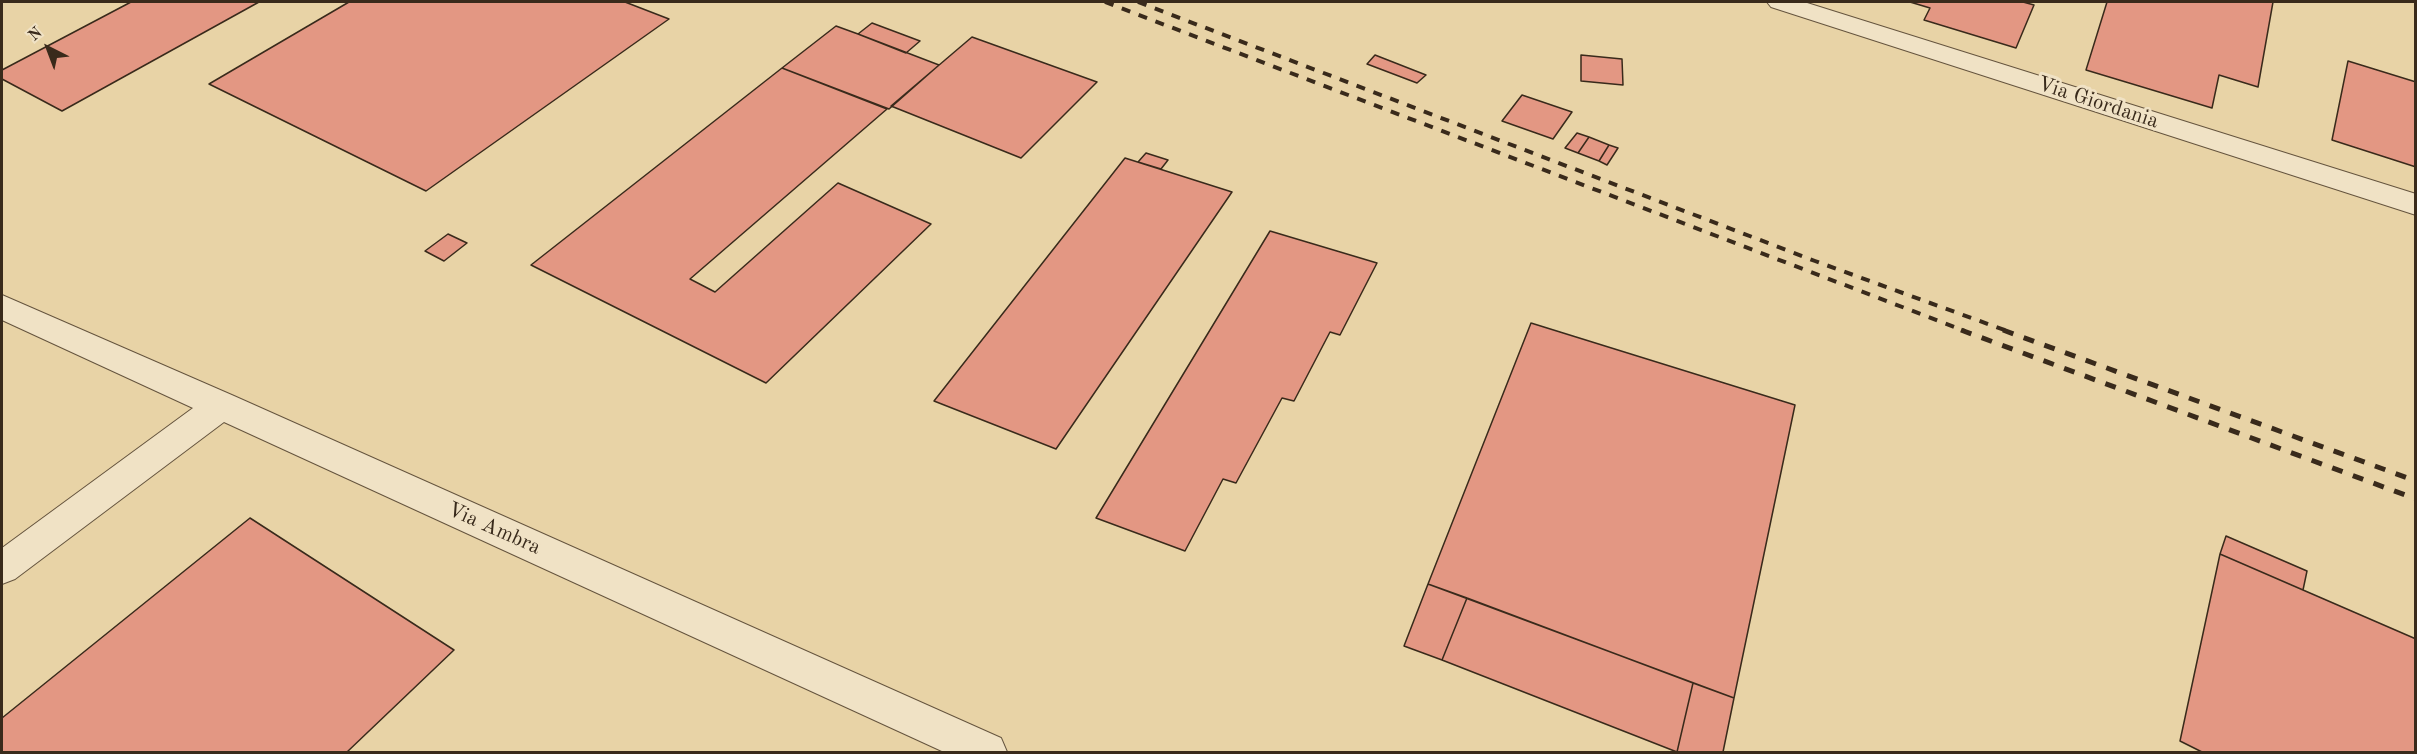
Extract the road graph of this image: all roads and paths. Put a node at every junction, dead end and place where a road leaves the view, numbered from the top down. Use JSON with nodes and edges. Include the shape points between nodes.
{"nodes":[{"id":1,"x":1780,"y":2,"type":"edge"},
{"id":2,"x":2415,"y":205,"type":"edge"},
{"id":3,"x":2,"y":307,"type":"edge"},
{"id":4,"x":222,"y":405,"type":"junction"},
{"id":5,"x":2,"y":568,"type":"edge"},
{"id":6,"x":987,"y":753,"type":"edge"}],
"edges":[{"from":1,"to":2,"type":"street","name":"Via Giordania"},
{"from":3,"to":4,"type":"street","name":"Via Ambra"},
{"from":4,"to":5,"type":"street"},
{"from":4,"to":6,"type":"street","name":"Via Ambra"}]}
